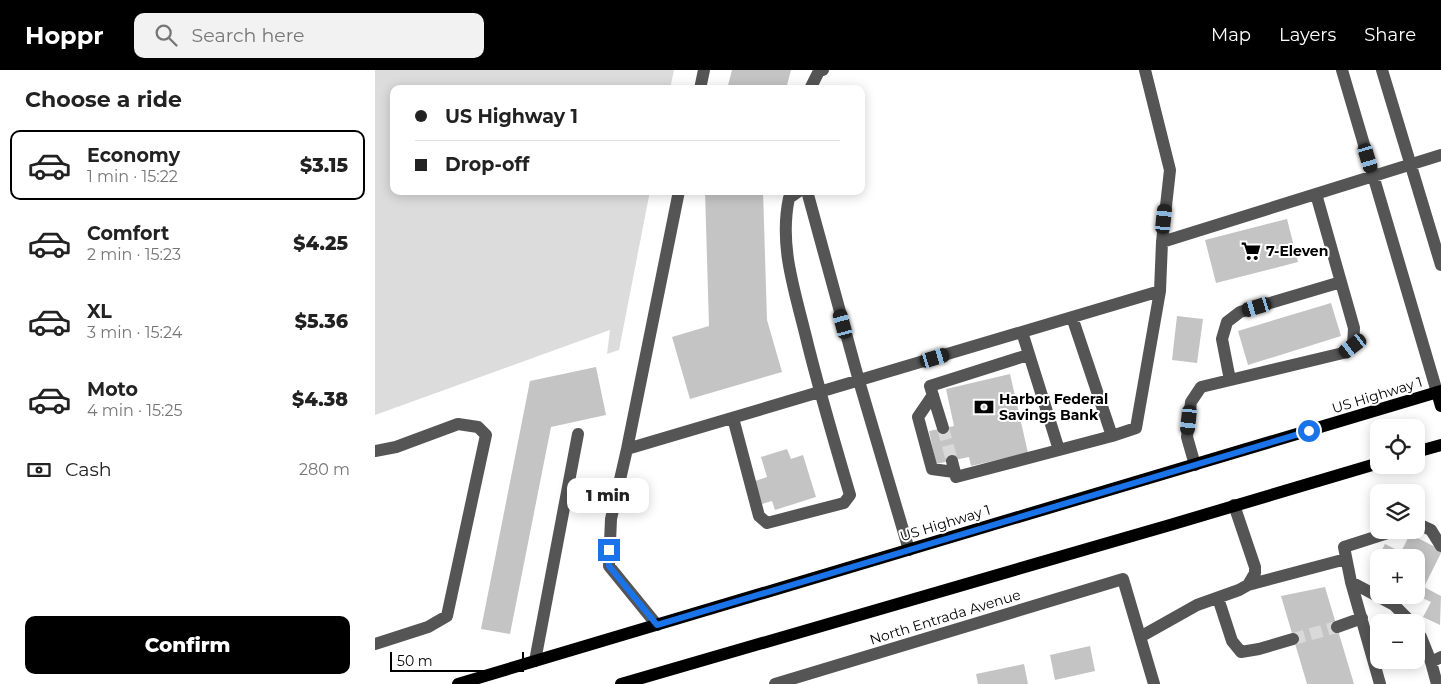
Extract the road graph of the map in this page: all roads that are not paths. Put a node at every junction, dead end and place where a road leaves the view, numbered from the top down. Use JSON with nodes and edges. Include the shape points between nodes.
{"nodes":[{"id":1,"x":704,"y":70,"type":"edge"},
{"id":2,"x":823,"y":70,"type":"edge"},
{"id":3,"x":1145,"y":70,"type":"edge"},
{"id":4,"x":1342,"y":70,"type":"edge"},
{"id":5,"x":1382,"y":70,"type":"edge"},
{"id":6,"x":700,"y":85,"type":"edge"},
{"id":7,"x":812,"y":85,"type":"edge"},
{"id":8,"x":1441,"y":155,"type":"edge"},
{"id":9,"x":1411,"y":164,"type":"junction"},
{"id":10,"x":1373,"y":176,"type":"junction"},
{"id":11,"x":1316,"y":194,"type":"junction"},
{"id":12,"x":678,"y":195,"type":"edge"},
{"id":13,"x":793,"y":195,"type":"edge"},
{"id":14,"x":808,"y":195,"type":"edge"},
{"id":15,"x":1162,"y":242,"type":"junction"},
{"id":16,"x":1441,"y":265,"type":"edge"},
{"id":17,"x":1341,"y":282,"type":"junction"},
{"id":18,"x":1160,"y":291,"type":"junction"},
{"id":19,"x":1072,"y":317,"type":"junction"},
{"id":20,"x":1022,"y":332,"type":"junction"},
{"id":21,"x":1028,"y":355,"type":"junction"},
{"id":22,"x":1230,"y":380,"type":"junction"},
{"id":23,"x":859,"y":381,"type":"junction"},
{"id":24,"x":819,"y":392,"type":"junction"},
{"id":25,"x":1439,"y":392,"type":"edge"},
{"id":26,"x":933,"y":396,"type":"junction"},
{"id":27,"x":1441,"y":406,"type":"edge"},
{"id":28,"x":733,"y":418,"type":"junction"},
{"id":29,"x":943,"y":428,"type":"tunnel mouth"},
{"id":30,"x":578,"y":434,"type":"dead end"},
{"id":31,"x":1112,"y":436,"type":"junction"},
{"id":32,"x":1441,"y":445,"type":"edge"},
{"id":33,"x":627,"y":449,"type":"junction"},
{"id":34,"x":1425,"y":449,"type":"edge"},
{"id":35,"x":1059,"y":450,"type":"junction"},
{"id":36,"x":375,"y":451,"type":"edge"},
{"id":37,"x":1195,"y":465,"type":"junction"},
{"id":38,"x":1370,"y":466,"type":"edge"},
{"id":39,"x":1234,"y":505,"type":"junction"},
{"id":40,"x":1425,"y":528,"type":"edge"},
{"id":41,"x":1370,"y":538,"type":"edge"},
{"id":42,"x":1441,"y":546,"type":"edge"},
{"id":43,"x":909,"y":550,"type":"junction"},
{"id":44,"x":1346,"y":559,"type":"junction"},
{"id":45,"x":1351,"y":582,"type":"junction"},
{"id":46,"x":1248,"y":585,"type":"junction"},
{"id":47,"x":1218,"y":598,"type":"junction"},
{"id":48,"x":1403,"y":614,"type":"edge"},
{"id":49,"x":1362,"y":618,"type":"junction"},
{"id":50,"x":657,"y":625,"type":"junction"},
{"id":51,"x":1337,"y":627,"type":"tunnel mouth"},
{"id":52,"x":1141,"y":638,"type":"junction"},
{"id":53,"x":1293,"y":639,"type":"tunnel mouth"},
{"id":54,"x":1425,"y":643,"type":"edge"},
{"id":55,"x":375,"y":644,"type":"edge"},
{"id":56,"x":1436,"y":659,"type":"edge"},
{"id":57,"x":535,"y":661,"type":"junction"},
{"id":58,"x":458,"y":684,"type":"edge"},
{"id":59,"x":621,"y":684,"type":"edge"},
{"id":60,"x":775,"y":684,"type":"edge"},
{"id":61,"x":1154,"y":684,"type":"edge"},
{"id":62,"x":1380,"y":684,"type":"edge"},
{"id":63,"x":1437,"y":684,"type":"edge"}],
"edges":[{"from":1,"to":6,"type":"street"},
{"from":2,"to":7,"type":"street","via":[[819,71]]},
{"from":3,"to":15,"type":"street","via":[[1170,170]]},
{"from":4,"to":10,"type":"street"},
{"from":5,"to":9,"type":"street"},
{"from":8,"to":9,"type":"street"},
{"from":9,"to":10,"type":"street"},
{"from":9,"to":16,"type":"street"},
{"from":10,"to":11,"type":"street"},
{"from":10,"to":25,"type":"street"},
{"from":11,"to":15,"type":"street"},
{"from":11,"to":17,"type":"street"},
{"from":12,"to":33,"type":"street"},
{"from":13,"to":24,"type":"street","via":[[789,198],[785,218],[787,259]]},
{"from":14,"to":23,"type":"street"},
{"from":15,"to":18,"type":"street"},
{"from":17,"to":22,"type":"street","via":[[1240,312],[1227,322],[1222,339]]},
{"from":17,"to":22,"type":"street","via":[[1354,328],[1353,346],[1343,353]]},
{"from":18,"to":19,"type":"street"},
{"from":18,"to":31,"type":"street","via":[[1137,428]]},
{"from":19,"to":20,"type":"street"},
{"from":19,"to":31,"type":"street"},
{"from":20,"to":21,"type":"street"},
{"from":20,"to":23,"type":"street"},
{"from":21,"to":26,"type":"street","via":[[930,386]]},
{"from":21,"to":35,"type":"street"},
{"from":22,"to":37,"type":"street","via":[[1201,387],[1191,402],[1187,437]]},
{"from":23,"to":24,"type":"street"},
{"from":23,"to":43,"type":"street"},
{"from":24,"to":28,"type":"street"},
{"from":24,"to":28,"type":"street","via":[[850,495],[844,503],[767,523],[759,516]]},
{"from":25,"to":27,"type":"main road"},
{"from":25,"to":37,"type":"main road","name":"US Highway 1"},
{"from":26,"to":29,"type":"street"},
{"from":26,"to":35,"type":"street","via":[[918,417],[932,469],[953,466],[956,477]]},
{"from":28,"to":33,"type":"street"},
{"from":30,"to":57,"type":"street"},
{"from":31,"to":35,"type":"street"},
{"from":32,"to":34,"type":"main road"},
{"from":33,"to":50,"type":"street","via":[[611,519],[609,566]]},
{"from":36,"to":55,"type":"street","via":[[458,424],[478,427],[486,435],[447,616],[428,627]]},
{"from":37,"to":43,"type":"main road","name":"US Highway 1"},
{"from":38,"to":39,"type":"main road"},
{"from":39,"to":46,"type":"street","via":[[1255,567]]},
{"from":39,"to":59,"type":"main road"},
{"from":40,"to":42,"type":"street","via":[[1431,530]]},
{"from":41,"to":44,"type":"street","via":[[1344,547]]},
{"from":43,"to":50,"type":"main road","name":"US Highway 1"},
{"from":44,"to":45,"type":"street"},
{"from":44,"to":46,"type":"street"},
{"from":45,"to":48,"type":"street","via":[[1394,605]]},
{"from":45,"to":49,"type":"street"},
{"from":46,"to":47,"type":"street"},
{"from":47,"to":52,"type":"street","via":[[1197,605]]},
{"from":47,"to":53,"type":"street","via":[[1232,641],[1241,652]]},
{"from":49,"to":51,"type":"street"},
{"from":49,"to":62,"type":"street"},
{"from":50,"to":57,"type":"main road","name":"US Highway 1"},
{"from":52,"to":60,"type":"street","name":"North Entrada Avenue","via":[[1123,579]]},
{"from":52,"to":61,"type":"street"},
{"from":54,"to":56,"type":"street"},
{"from":56,"to":63,"type":"street"},
{"from":57,"to":58,"type":"main road","name":"US Highway 1"}]}
